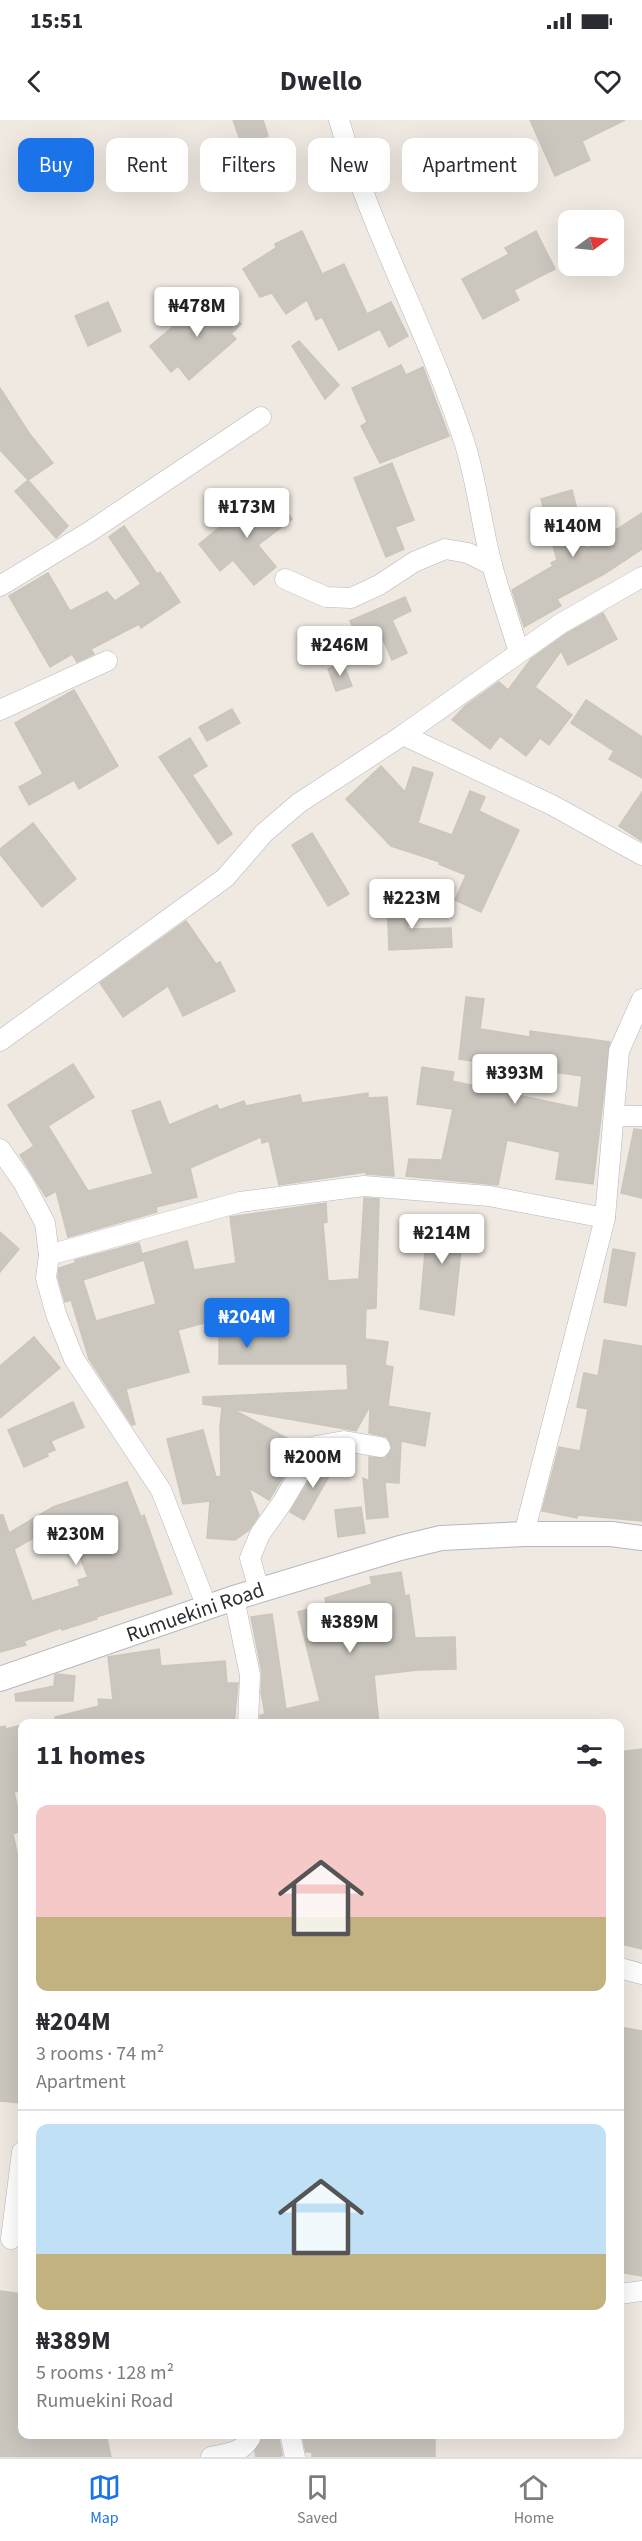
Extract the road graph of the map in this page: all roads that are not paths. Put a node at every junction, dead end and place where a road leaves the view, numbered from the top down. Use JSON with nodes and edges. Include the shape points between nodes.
{"nodes":[{"id":1,"x":339,"y":120,"type":"edge"},
{"id":2,"x":261,"y":417,"type":"dead end"},
{"id":3,"x":492,"y":565,"type":"junction"},
{"id":4,"x":642,"y":577,"type":"edge"},
{"id":5,"x":285,"y":579,"type":"dead end"},
{"id":6,"x":0,"y":586,"type":"edge"},
{"id":7,"x":519,"y":652,"type":"junction"},
{"id":8,"x":107,"y":661,"type":"dead end"},
{"id":9,"x":0,"y":710,"type":"edge"},
{"id":10,"x":403,"y":735,"type":"junction"},
{"id":11,"x":642,"y":855,"type":"edge"},
{"id":12,"x":642,"y":999,"type":"edge"},
{"id":13,"x":0,"y":1041,"type":"edge"},
{"id":14,"x":614,"y":1116,"type":"junction"},
{"id":15,"x":642,"y":1116,"type":"edge"},
{"id":16,"x":0,"y":1149,"type":"edge"},
{"id":17,"x":605,"y":1218,"type":"junction"},
{"id":18,"x":49,"y":1254,"type":"junction"},
{"id":19,"x":380,"y":1448,"type":"dead end"},
{"id":20,"x":524,"y":1534,"type":"junction"},
{"id":21,"x":642,"y":1538,"type":"edge"},
{"id":22,"x":259,"y":1590,"type":"junction"},
{"id":23,"x":234,"y":1598,"type":"junction"},
{"id":24,"x":207,"y":1607,"type":"junction"},
{"id":25,"x":0,"y":1679,"type":"edge"},
{"id":26,"x":248,"y":1719,"type":"edge"},
{"id":27,"x":624,"y":1969,"type":"edge"},
{"id":28,"x":642,"y":1974,"type":"edge"},
{"id":29,"x":18,"y":2184,"type":"edge"},
{"id":30,"x":11,"y":2239,"type":"edge"},
{"id":31,"x":642,"y":2291,"type":"edge"},
{"id":32,"x":624,"y":2293,"type":"edge"},
{"id":33,"x":250,"y":2439,"type":"edge"},
{"id":34,"x":291,"y":2439,"type":"edge"},
{"id":35,"x":211,"y":2457,"type":"edge"},
{"id":36,"x":295,"y":2457,"type":"edge"}],
"edges":[{"from":1,"to":3,"type":"street","via":[[353,169],[464,443]]},
{"from":2,"to":6,"type":"street","via":[[89,532]]},
{"from":3,"to":5,"type":"street","via":[[468,553],[445,549],[351,598],[326,597]]},
{"from":3,"to":7,"type":"street"},
{"from":4,"to":7,"type":"street"},
{"from":7,"to":10,"type":"street"},
{"from":8,"to":9,"type":"street"},
{"from":10,"to":11,"type":"street","via":[[552,805]]},
{"from":10,"to":13,"type":"street","via":[[299,803],[264,833],[225,878]]},
{"from":12,"to":14,"type":"street","via":[[619,1051]]},
{"from":14,"to":15,"type":"street"},
{"from":14,"to":17,"type":"street"},
{"from":16,"to":18,"type":"street","via":[[45,1223]]},
{"from":17,"to":18,"type":"street","via":[[489,1196],[364,1186],[240,1202]]},
{"from":17,"to":20,"type":"street"},
{"from":18,"to":24,"type":"street","via":[[46,1278],[74,1359],[161,1490]]},
{"from":19,"to":22,"type":"street","via":[[344,1441],[316,1446],[260,1534],[250,1558]]},
{"from":20,"to":21,"type":"street","name":"Rumuekini Road"},
{"from":20,"to":22,"type":"street","name":"Rumuekini Road","via":[[441,1538]]},
{"from":22,"to":23,"type":"street","name":"Rumuekini Road"},
{"from":23,"to":24,"type":"street","name":"Rumuekini Road"},
{"from":23,"to":26,"type":"street","via":[[250,1675]]},
{"from":24,"to":25,"type":"street","name":"Rumuekini Road"},
{"from":27,"to":28,"type":"street"},
{"from":29,"to":30,"type":"street"},
{"from":31,"to":32,"type":"street"},
{"from":33,"to":35,"type":"street","via":[[239,2451]]},
{"from":34,"to":36,"type":"street"}]}
